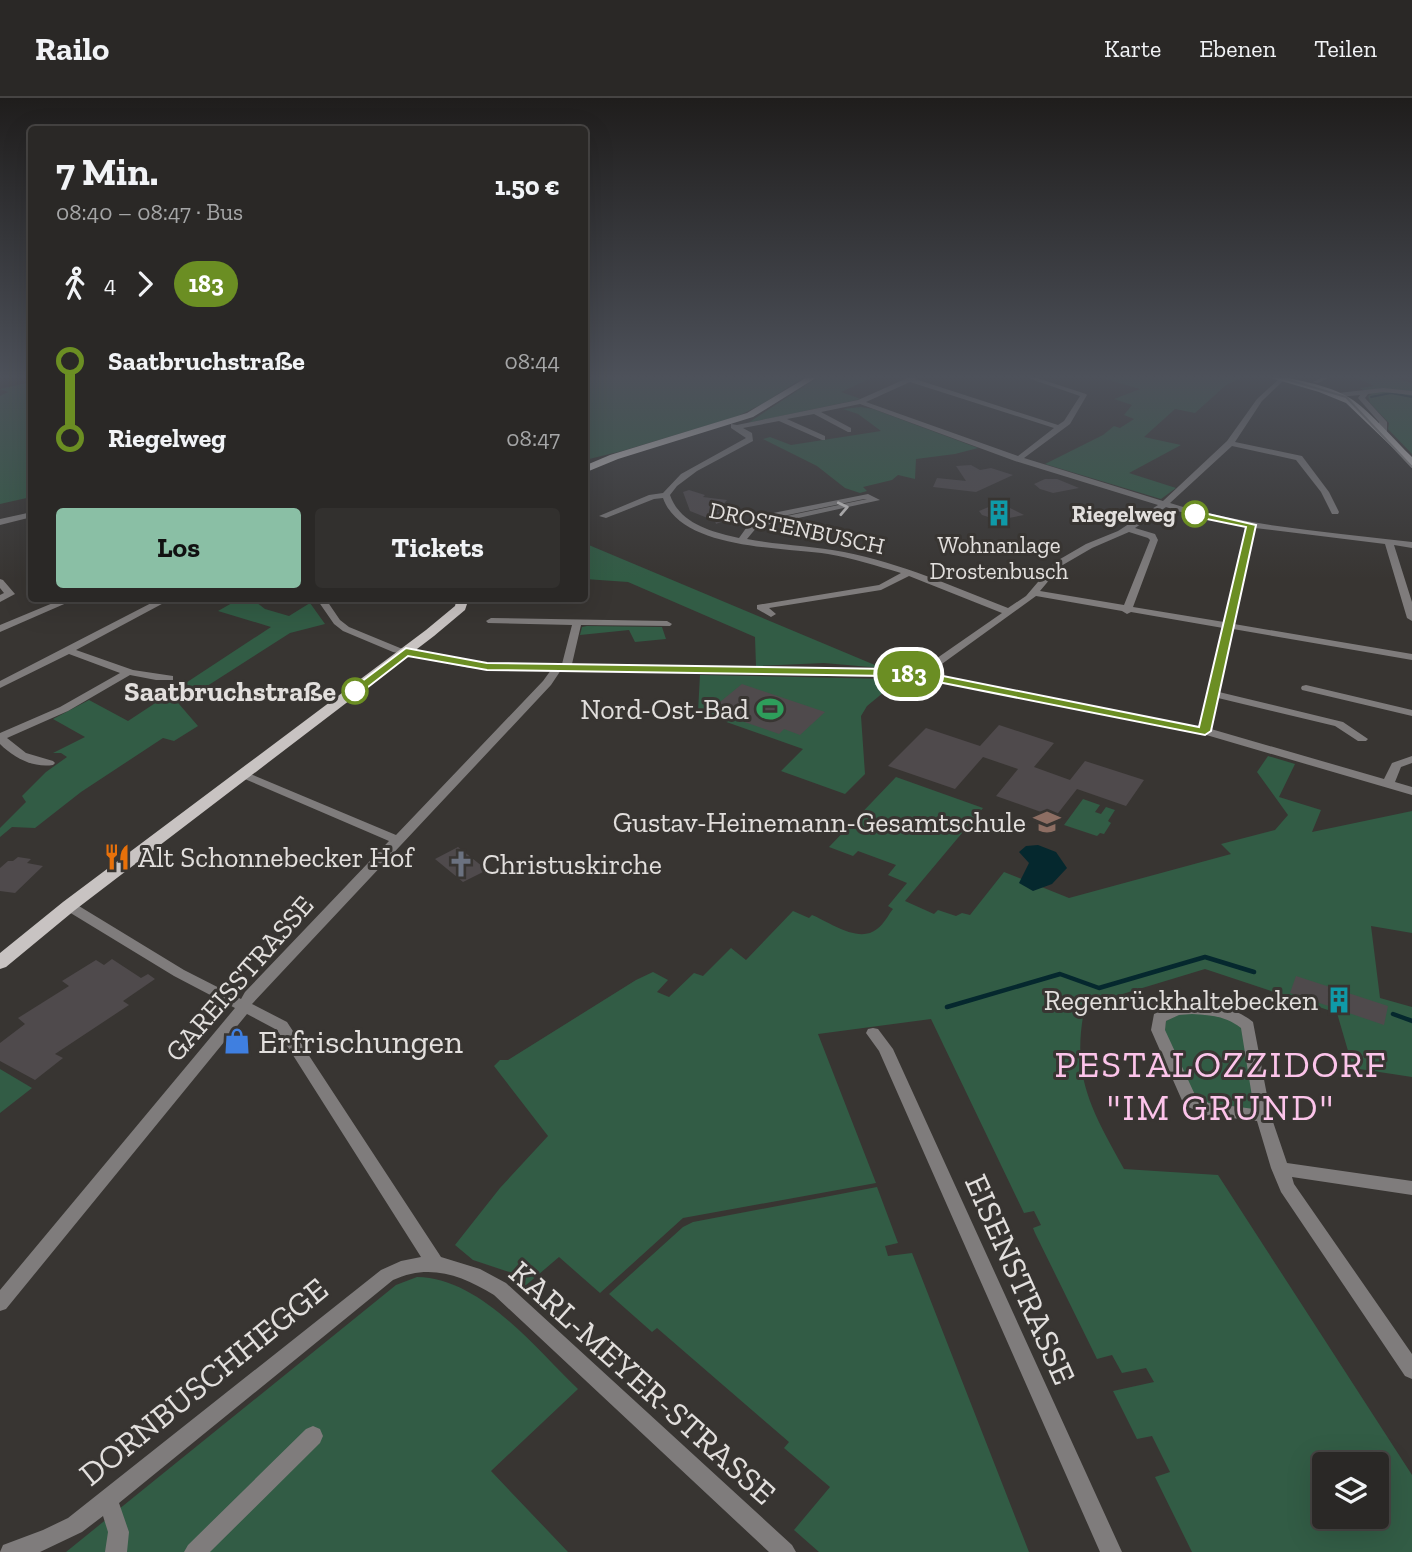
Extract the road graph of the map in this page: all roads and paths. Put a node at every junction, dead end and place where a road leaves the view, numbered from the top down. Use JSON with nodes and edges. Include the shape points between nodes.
{"nodes":[{"id":1,"x":659,"y":444,"type":"edge"},
{"id":2,"x":741,"y":444,"type":"edge"},
{"id":3,"x":976,"y":444,"type":"edge"},
{"id":4,"x":1039,"y":444,"type":"edge"},
{"id":5,"x":1229,"y":444,"type":"edge"},
{"id":6,"x":1234,"y":444,"type":"edge"},
{"id":7,"x":1394,"y":444,"type":"edge"},
{"id":8,"x":1018,"y":459,"type":"junction"},
{"id":9,"x":1412,"y":463,"type":"edge"},
{"id":10,"x":588,"y":468,"type":"edge"},
{"id":11,"x":666,"y":495,"type":"junction"},
{"id":12,"x":1164,"y":505,"type":"junction"},
{"id":13,"x":1335,"y":512,"type":"dead end"},
{"id":14,"x":28,"y":515,"type":"edge"},
{"id":15,"x":603,"y":516,"type":"dead end"},
{"id":16,"x":0,"y":522,"type":"edge"},
{"id":17,"x":1251,"y":525,"type":"junction"},
{"id":18,"x":752,"y":526,"type":"junction"},
{"id":19,"x":1129,"y":529,"type":"junction"},
{"id":20,"x":742,"y":540,"type":"junction"},
{"id":21,"x":1389,"y":542,"type":"junction"},
{"id":22,"x":1412,"y":545,"type":"edge"},
{"id":23,"x":909,"y":573,"type":"junction"},
{"id":24,"x":0,"y":582,"type":"edge"},
{"id":25,"x":1035,"y":593,"type":"junction"},
{"id":26,"x":0,"y":599,"type":"edge"},
{"id":27,"x":64,"y":602,"type":"edge"},
{"id":28,"x":160,"y":602,"type":"edge"},
{"id":29,"x":323,"y":602,"type":"edge"},
{"id":30,"x":462,"y":602,"type":"edge"},
{"id":31,"x":1127,"y":611,"type":"junction"},
{"id":32,"x":1008,"y":612,"type":"junction"},
{"id":33,"x":771,"y":614,"type":"dead end"},
{"id":34,"x":1412,"y":618,"type":"edge"},
{"id":35,"x":491,"y":621,"type":"dead end"},
{"id":36,"x":577,"y":623,"type":"junction"},
{"id":37,"x":667,"y":624,"type":"dead end"},
{"id":38,"x":1229,"y":627,"type":"junction"},
{"id":39,"x":0,"y":629,"type":"edge"},
{"id":40,"x":68,"y":650,"type":"junction"},
{"id":41,"x":406,"y":652,"type":"junction"},
{"id":42,"x":1412,"y":657,"type":"edge"},
{"id":43,"x":561,"y":668,"type":"junction"},
{"id":44,"x":129,"y":672,"type":"junction"},
{"id":45,"x":919,"y":675,"type":"junction"},
{"id":46,"x":169,"y":678,"type":"dead end"},
{"id":47,"x":0,"y":685,"type":"edge"},
{"id":48,"x":1306,"y":688,"type":"dead end"},
{"id":49,"x":1212,"y":693,"type":"junction"},
{"id":50,"x":1412,"y":713,"type":"edge"},
{"id":51,"x":1205,"y":731,"type":"junction"},
{"id":52,"x":0,"y":738,"type":"edge"},
{"id":53,"x":1362,"y":739,"type":"dead end"},
{"id":54,"x":1412,"y":759,"type":"edge"},
{"id":55,"x":49,"y":763,"type":"dead end"},
{"id":56,"x":244,"y":775,"type":"junction"},
{"id":57,"x":1388,"y":784,"type":"junction"},
{"id":58,"x":1412,"y":791,"type":"edge"},
{"id":59,"x":399,"y":841,"type":"junction"},
{"id":60,"x":69,"y":906,"type":"junction"},
{"id":61,"x":0,"y":963,"type":"edge"},
{"id":62,"x":244,"y":1005,"type":"junction"},
{"id":63,"x":873,"y":1033,"type":"dead end"},
{"id":64,"x":1263,"y":1116,"type":"junction"},
{"id":65,"x":1279,"y":1168,"type":"junction"},
{"id":66,"x":1412,"y":1188,"type":"edge"},
{"id":67,"x":435,"y":1263,"type":"junction"},
{"id":68,"x":0,"y":1303,"type":"edge"},
{"id":69,"x":1412,"y":1370,"type":"edge"},
{"id":70,"x":313,"y":1436,"type":"dead end"},
{"id":71,"x":106,"y":1500,"type":"junction"},
{"id":72,"x":10,"y":1552,"type":"edge"},
{"id":73,"x":116,"y":1552,"type":"edge"},
{"id":74,"x":195,"y":1552,"type":"edge"},
{"id":75,"x":785,"y":1552,"type":"edge"},
{"id":76,"x":1111,"y":1552,"type":"edge"}],
"edges":[{"from":1,"to":10,"type":"main road"},
{"from":2,"to":11,"type":"street","name":"DROSTENBUSCH","via":[[685,474]]},
{"from":3,"to":8,"type":"street"},
{"from":4,"to":8,"type":"street"},
{"from":5,"to":12,"type":"street"},
{"from":6,"to":13,"type":"street","via":[[1299,458]]},
{"from":7,"to":9,"type":"main road"},
{"from":8,"to":12,"type":"street"},
{"from":11,"to":15,"type":"street"},
{"from":11,"to":20,"type":"street","name":"DROSTENBUSCH","via":[[670,508],[688,523]]},
{"from":12,"to":17,"type":"street"},
{"from":12,"to":19,"type":"street"},
{"from":14,"to":16,"type":"street"},
{"from":17,"to":21,"type":"street"},
{"from":17,"to":38,"type":"street"},
{"from":18,"to":18,"type":"street","one_way":true,"via":[[873,502],[876,500],[865,496],[761,518]]},
{"from":18,"to":20,"type":"street"},
{"from":19,"to":25,"type":"street","via":[[1058,564]]},
{"from":19,"to":31,"type":"street","via":[[1154,540]]},
{"from":20,"to":23,"type":"street","name":"DROSTENBUSCH","via":[[845,555]]},
{"from":21,"to":22,"type":"street"},
{"from":21,"to":34,"type":"street"},
{"from":23,"to":32,"type":"street","name":"DROSTENBUSCH"},
{"from":23,"to":33,"type":"street","via":[[881,587],[760,607]]},
{"from":24,"to":26,"type":"street","via":[[10,594]]},
{"from":25,"to":31,"type":"street"},
{"from":25,"to":32,"type":"street"},
{"from":27,"to":39,"type":"street"},
{"from":28,"to":40,"type":"street"},
{"from":29,"to":41,"type":"street","via":[[346,629]]},
{"from":30,"to":41,"type":"main road"},
{"from":31,"to":38,"type":"street"},
{"from":32,"to":45,"type":"street"},
{"from":35,"to":36,"type":"street"},
{"from":36,"to":37,"type":"street"},
{"from":36,"to":43,"type":"street"},
{"from":38,"to":42,"type":"street"},
{"from":38,"to":49,"type":"street"},
{"from":40,"to":44,"type":"street"},
{"from":40,"to":47,"type":"street"},
{"from":41,"to":43,"type":"street","via":[[470,665]]},
{"from":41,"to":56,"type":"main road"},
{"from":43,"to":45,"type":"street"},
{"from":43,"to":59,"type":"street","name":"GAREISSTRASSE"},
{"from":44,"to":46,"type":"street"},
{"from":44,"to":52,"type":"street"},
{"from":45,"to":51,"type":"street"},
{"from":48,"to":50,"type":"street"},
{"from":49,"to":51,"type":"street"},
{"from":49,"to":53,"type":"street","via":[[1339,724]]},
{"from":51,"to":57,"type":"street"},
{"from":52,"to":55,"type":"street","via":[[28,761]]},
{"from":54,"to":57,"type":"street","via":[[1396,765]]},
{"from":56,"to":59,"type":"street"},
{"from":56,"to":60,"type":"main road"},
{"from":57,"to":58,"type":"street"},
{"from":59,"to":62,"type":"street","name":"GAREISSTRASSE"},
{"from":60,"to":61,"type":"main road"},
{"from":60,"to":62,"type":"street"},
{"from":62,"to":67,"type":"street","via":[[276,1021],[287,1033]]},
{"from":62,"to":68,"type":"street","name":"GAREISSTRASSE"},
{"from":63,"to":76,"type":"street","name":"EISENSTRASSE","via":[[885,1049]]},
{"from":64,"to":64,"type":"street","via":[[1246,1023],[1232,1015],[1206,1011],[1174,1012],[1159,1018],[1158,1030],[1190,1101],[1206,1109]]},
{"from":64,"to":65,"type":"street"},
{"from":65,"to":66,"type":"street"},
{"from":65,"to":69,"type":"street","via":[[1287,1188]]},
{"from":67,"to":71,"type":"street","name":"DORNBUSCHHEGGE","via":[[410,1264],[387,1275]]},
{"from":67,"to":75,"type":"street","name":"KARL-MEYER-STRASSE","via":[[500,1289]]},
{"from":70,"to":74,"type":"street"},
{"from":71,"to":72,"type":"street","name":"DORNBUSCHHEGGE","via":[[61,1532]]},
{"from":71,"to":73,"type":"street","via":[[117,1526]]}]}
